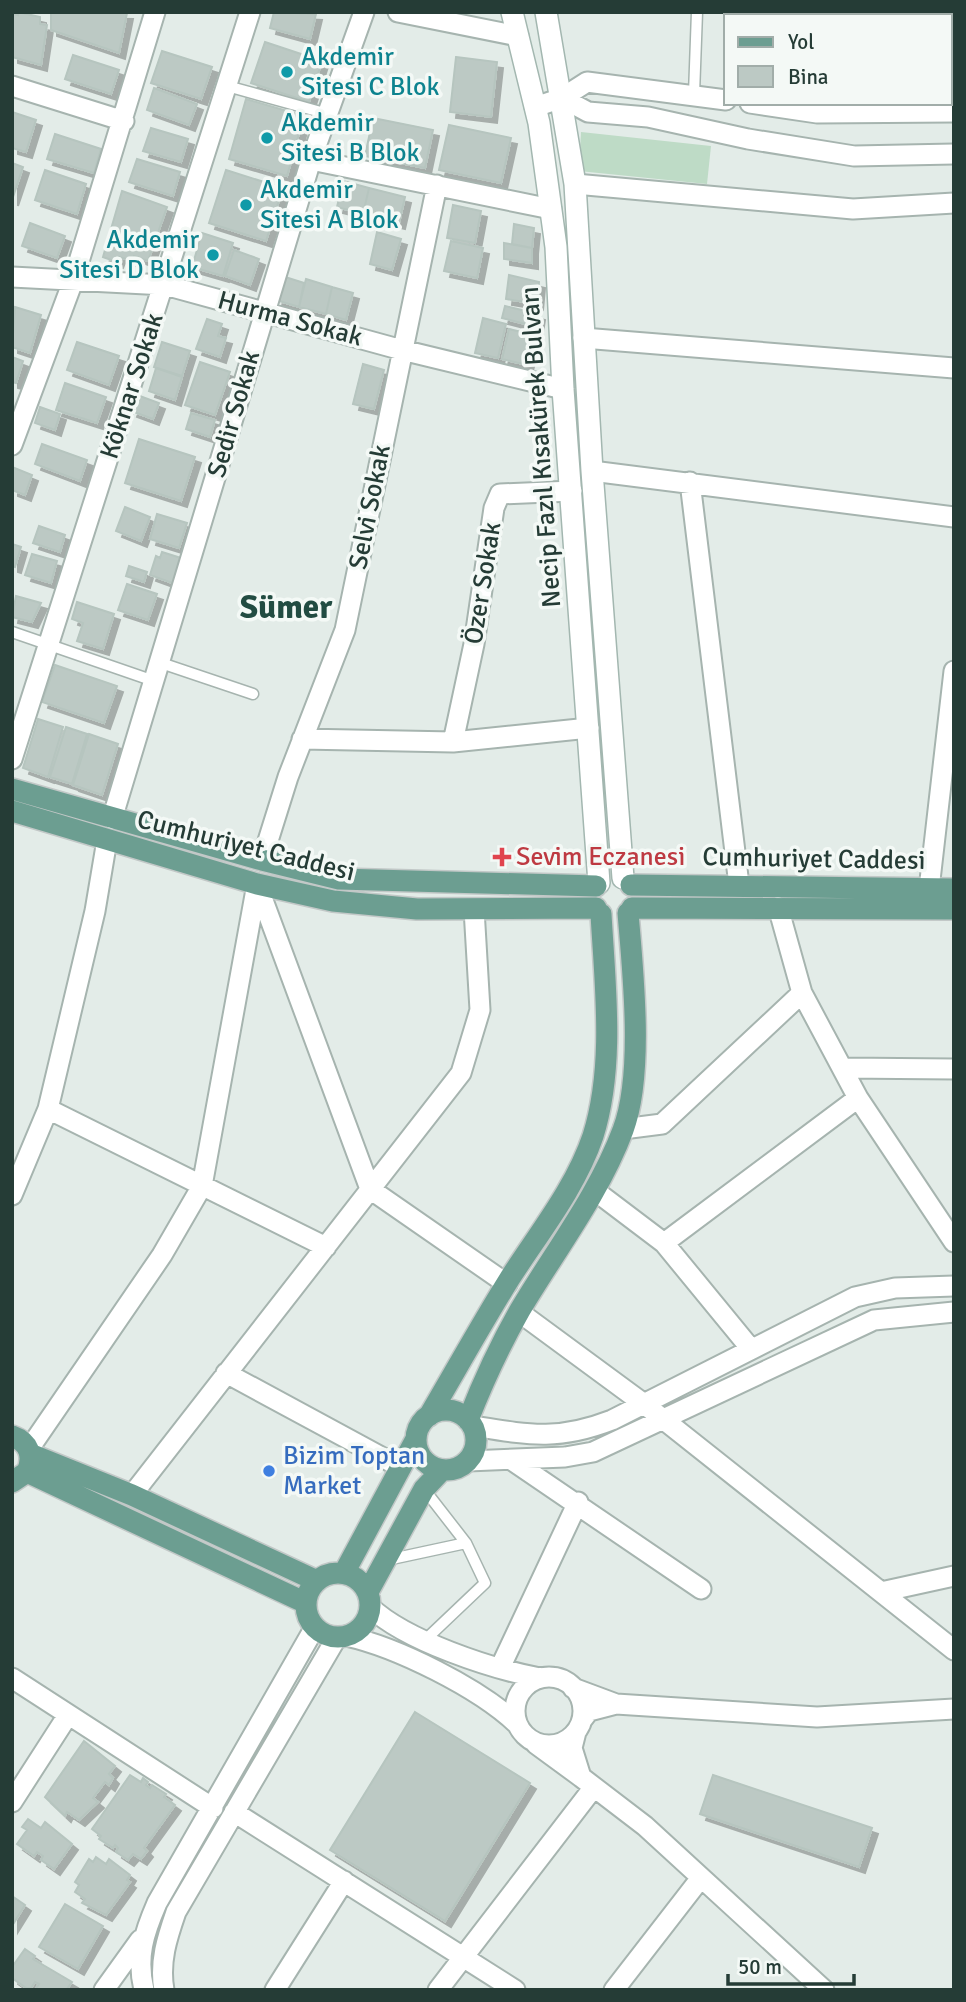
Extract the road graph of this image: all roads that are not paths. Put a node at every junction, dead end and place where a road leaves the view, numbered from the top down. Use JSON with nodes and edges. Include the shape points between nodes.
{"nodes":[{"id":1,"x":250,"y":12,"type":"edge"},
{"id":2,"x":364,"y":12,"type":"edge"},
{"id":3,"x":398,"y":12,"type":"edge"},
{"id":4,"x":512,"y":12,"type":"edge"},
{"id":5,"x":546,"y":12,"type":"edge"},
{"id":6,"x":697,"y":12,"type":"edge"},
{"id":7,"x":151,"y":17,"type":"edge"},
{"id":8,"x":517,"y":36,"type":"junction"},
{"id":9,"x":12,"y":86,"type":"edge"},
{"id":10,"x":227,"y":86,"type":"junction"},
{"id":11,"x":694,"y":94,"type":"junction"},
{"id":12,"x":562,"y":98,"type":"junction"},
{"id":13,"x":724,"y":100,"type":"edge"},
{"id":14,"x":786,"y":105,"type":"edge"},
{"id":15,"x":535,"y":107,"type":"junction"},
{"id":16,"x":839,"y":108,"type":"edge"},
{"id":17,"x":954,"y":112,"type":"edge"},
{"id":18,"x":328,"y":114,"type":"junction"},
{"id":19,"x":124,"y":121,"type":"junction"},
{"id":20,"x":954,"y":154,"type":"edge"},
{"id":21,"x":312,"y":160,"type":"junction"},
{"id":22,"x":575,"y":184,"type":"junction"},
{"id":23,"x":437,"y":185,"type":"junction"},
{"id":24,"x":954,"y":203,"type":"edge"},
{"id":25,"x":551,"y":209,"type":"junction"},
{"id":26,"x":12,"y":277,"type":"edge"},
{"id":27,"x":73,"y":281,"type":"junction"},
{"id":28,"x":165,"y":285,"type":"junction"},
{"id":29,"x":264,"y":313,"type":"junction"},
{"id":30,"x":583,"y":338,"type":"junction"},
{"id":31,"x":402,"y":350,"type":"junction"},
{"id":32,"x":954,"y":368,"type":"edge"},
{"id":33,"x":563,"y":389,"type":"junction"},
{"id":34,"x":12,"y":444,"type":"edge"},
{"id":35,"x":592,"y":471,"type":"junction"},
{"id":36,"x":690,"y":482,"type":"junction"},
{"id":37,"x":572,"y":491,"type":"junction"},
{"id":38,"x":954,"y":517,"type":"edge"},
{"id":39,"x":12,"y":632,"type":"edge"},
{"id":40,"x":49,"y":645,"type":"junction"},
{"id":41,"x":954,"y":671,"type":"edge"},
{"id":42,"x":158,"y":672,"type":"junction"},
{"id":43,"x":253,"y":694,"type":"dead end"},
{"id":44,"x":589,"y":728,"type":"junction"},
{"id":45,"x":302,"y":739,"type":"junction"},
{"id":46,"x":453,"y":742,"type":"junction"},
{"id":47,"x":12,"y":759,"type":"edge"},
{"id":48,"x":12,"y":789,"type":"edge"},
{"id":49,"x":12,"y":811,"type":"edge"},
{"id":50,"x":112,"y":818,"type":"junction"},
{"id":51,"x":107,"y":841,"type":"junction"},
{"id":52,"x":262,"y":860,"type":"junction"},
{"id":53,"x":627,"y":882,"type":"junction"},
{"id":54,"x":257,"y":884,"type":"junction"},
{"id":55,"x":597,"y":884,"type":"junction"},
{"id":56,"x":739,"y":885,"type":"junction"},
{"id":57,"x":929,"y":889,"type":"junction"},
{"id":58,"x":954,"y":889,"type":"edge"},
{"id":59,"x":778,"y":907,"type":"junction"},
{"id":60,"x":474,"y":909,"type":"junction"},
{"id":61,"x":954,"y":909,"type":"edge"},
{"id":62,"x":630,"y":910,"type":"junction"},
{"id":63,"x":598,"y":911,"type":"junction"},
{"id":64,"x":803,"y":993,"type":"junction"},
{"id":65,"x":844,"y":1068,"type":"junction"},
{"id":66,"x":954,"y":1069,"type":"edge"},
{"id":67,"x":858,"y":1098,"type":"junction"},
{"id":68,"x":48,"y":1109,"type":"junction"},
{"id":69,"x":623,"y":1129,"type":"junction"},
{"id":70,"x":202,"y":1186,"type":"junction"},
{"id":71,"x":370,"y":1189,"type":"junction"},
{"id":72,"x":594,"y":1190,"type":"junction"},
{"id":73,"x":12,"y":1195,"type":"edge"},
{"id":74,"x":954,"y":1242,"type":"edge"},
{"id":75,"x":664,"y":1244,"type":"junction"},
{"id":76,"x":326,"y":1247,"type":"junction"},
{"id":77,"x":507,"y":1284,"type":"junction"},
{"id":78,"x":954,"y":1286,"type":"edge"},
{"id":79,"x":519,"y":1312,"type":"junction"},
{"id":80,"x":954,"y":1312,"type":"edge"},
{"id":81,"x":751,"y":1349,"type":"junction"},
{"id":82,"x":226,"y":1373,"type":"junction"},
{"id":83,"x":644,"y":1404,"type":"junction"},
{"id":84,"x":429,"y":1416,"type":"junction"},
{"id":85,"x":663,"y":1421,"type":"junction"},
{"id":86,"x":470,"y":1423,"type":"junction"},
{"id":87,"x":416,"y":1439,"type":"junction"},
{"id":88,"x":468,"y":1461,"type":"junction"},
{"id":89,"x":513,"y":1461,"type":"junction"},
{"id":90,"x":19,"y":1465,"type":"edge"},
{"id":91,"x":400,"y":1466,"type":"junction"},
{"id":92,"x":442,"y":1470,"type":"junction"},
{"id":93,"x":424,"y":1489,"type":"junction"},
{"id":94,"x":132,"y":1495,"type":"junction"},
{"id":95,"x":578,"y":1502,"type":"junction"},
{"id":96,"x":466,"y":1543,"type":"junction"},
{"id":97,"x":383,"y":1561,"type":"junction"},
{"id":98,"x":344,"y":1573,"type":"junction"},
{"id":99,"x":954,"y":1576,"type":"edge"},
{"id":100,"x":317,"y":1581,"type":"junction"},
{"id":101,"x":701,"y":1589,"type":"dead end"},
{"id":102,"x":881,"y":1592,"type":"junction"},
{"id":103,"x":369,"y":1599,"type":"junction"},
{"id":104,"x":306,"y":1603,"type":"junction"},
{"id":105,"x":315,"y":1627,"type":"junction"},
{"id":106,"x":341,"y":1637,"type":"junction"},
{"id":107,"x":425,"y":1640,"type":"junction"},
{"id":108,"x":954,"y":1650,"type":"edge"},
{"id":109,"x":500,"y":1668,"type":"junction"},
{"id":110,"x":12,"y":1678,"type":"edge"},
{"id":111,"x":540,"y":1678,"type":"junction"},
{"id":112,"x":573,"y":1688,"type":"junction"},
{"id":113,"x":616,"y":1704,"type":"junction"},
{"id":114,"x":954,"y":1709,"type":"edge"},
{"id":115,"x":68,"y":1716,"type":"junction"},
{"id":116,"x":517,"y":1724,"type":"junction"},
{"id":117,"x":579,"y":1726,"type":"junction"},
{"id":118,"x":532,"y":1741,"type":"junction"},
{"id":119,"x":588,"y":1782,"type":"junction"},
{"id":120,"x":12,"y":1802,"type":"edge"},
{"id":121,"x":212,"y":1808,"type":"junction"},
{"id":122,"x":234,"y":1812,"type":"junction"},
{"id":123,"x":700,"y":1879,"type":"junction"},
{"id":124,"x":344,"y":1881,"type":"junction"},
{"id":125,"x":143,"y":1936,"type":"junction"},
{"id":126,"x":461,"y":1956,"type":"junction"},
{"id":127,"x":815,"y":1987,"type":"edge"},
{"id":128,"x":104,"y":1990,"type":"edge"},
{"id":129,"x":144,"y":1990,"type":"edge"},
{"id":130,"x":164,"y":1990,"type":"edge"},
{"id":131,"x":275,"y":1990,"type":"edge"},
{"id":132,"x":438,"y":1990,"type":"edge"},
{"id":133,"x":515,"y":1990,"type":"edge"},
{"id":134,"x":614,"y":1990,"type":"edge"}],
"edges":[{"from":1,"to":10,"type":"street","name":"Köknar Sokak"},
{"from":2,"to":18,"type":"street","name":"Sedir Sokak"},
{"from":3,"to":8,"type":"street"},
{"from":4,"to":8,"type":"main road","name":"Necip Fazıl Kısakürek Bulvarı"},
{"from":5,"to":12,"type":"main road","name":"Necip Fazıl Kısakürek Bulvarı"},
{"from":6,"to":11,"type":"lane"},
{"from":7,"to":19,"type":"street"},
{"from":8,"to":15,"type":"main road","name":"Necip Fazıl Kısakürek Bulvarı"},
{"from":9,"to":19,"type":"street"},
{"from":10,"to":18,"type":"lane"},
{"from":10,"to":28,"type":"street","name":"Köknar Sokak"},
{"from":11,"to":12,"type":"street","via":[[587,82]]},
{"from":11,"to":13,"type":"street"},
{"from":12,"to":15,"type":"street"},
{"from":12,"to":20,"type":"street","via":[[588,112],[648,117],[854,156]]},
{"from":12,"to":22,"type":"main road","name":"Necip Fazıl Kısakürek Bulvarı"},
{"from":14,"to":16,"type":"street"},
{"from":15,"to":25,"type":"main road","name":"Necip Fazıl Kısakürek Bulvarı"},
{"from":16,"to":17,"type":"street"},
{"from":18,"to":21,"type":"street","name":"Sedir Sokak"},
{"from":19,"to":27,"type":"street"},
{"from":21,"to":23,"type":"street"},
{"from":21,"to":29,"type":"street","name":"Sedir Sokak"},
{"from":22,"to":24,"type":"street","via":[[853,209]]},
{"from":22,"to":30,"type":"main road","name":"Necip Fazıl Kısakürek Bulvarı"},
{"from":23,"to":25,"type":"street"},
{"from":23,"to":31,"type":"street","name":"Selvi Sokak"},
{"from":25,"to":33,"type":"main road","name":"Necip Fazıl Kısakürek Bulvarı"},
{"from":26,"to":27,"type":"street","name":"Hurma Sokak"},
{"from":27,"to":28,"type":"street","name":"Hurma Sokak"},
{"from":27,"to":34,"type":"street"},
{"from":28,"to":29,"type":"street","name":"Hurma Sokak"},
{"from":28,"to":40,"type":"street","name":"Köknar Sokak"},
{"from":29,"to":31,"type":"street","name":"Hurma Sokak"},
{"from":29,"to":42,"type":"street","name":"Sedir Sokak"},
{"from":30,"to":32,"type":"street"},
{"from":30,"to":35,"type":"main road","name":"Necip Fazıl Kısakürek Bulvarı"},
{"from":31,"to":33,"type":"street","name":"Hurma Sokak"},
{"from":31,"to":45,"type":"street","name":"Selvi Sokak","via":[[345,631]]},
{"from":33,"to":37,"type":"main road","name":"Necip Fazıl Kısakürek Bulvarı"},
{"from":35,"to":36,"type":"street"},
{"from":35,"to":53,"type":"main road","name":"Necip Fazıl Kısakürek Bulvarı"},
{"from":36,"to":38,"type":"street"},
{"from":36,"to":56,"type":"street"},
{"from":37,"to":44,"type":"main road","name":"Necip Fazıl Kısakürek Bulvarı"},
{"from":37,"to":46,"type":"street","name":"Özer Sokak","via":[[500,494]]},
{"from":39,"to":40,"type":"lane"},
{"from":40,"to":42,"type":"lane"},
{"from":40,"to":47,"type":"street","name":"Köknar Sokak"},
{"from":41,"to":57,"type":"street"},
{"from":42,"to":43,"type":"lane"},
{"from":42,"to":50,"type":"street","name":"Sedir Sokak"},
{"from":44,"to":46,"type":"street"},
{"from":44,"to":55,"type":"main road","name":"Necip Fazıl Kısakürek Bulvarı"},
{"from":45,"to":46,"type":"street"},
{"from":45,"to":52,"type":"street","name":"Selvi Sokak"},
{"from":48,"to":50,"type":"main road","name":"Cumhuriyet Caddesi"},
{"from":49,"to":51,"type":"main road","name":"Cumhuriyet Caddesi"},
{"from":50,"to":52,"type":"main road","name":"Cumhuriyet Caddesi"},
{"from":51,"to":54,"type":"main road","name":"Cumhuriyet Caddesi"},
{"from":51,"to":68,"type":"street"},
{"from":52,"to":55,"type":"main road","name":"Cumhuriyet Caddesi","via":[[339,879]]},
{"from":53,"to":55,"type":"main road","via":[[610,876]]},
{"from":53,"to":56,"type":"main road","name":"Cumhuriyet Caddesi"},
{"from":53,"to":62,"type":"main road","via":[[635,894]]},
{"from":54,"to":60,"type":"main road","name":"Cumhuriyet Caddesi","via":[[333,901]]},
{"from":54,"to":70,"type":"street"},
{"from":54,"to":71,"type":"street"},
{"from":55,"to":63,"type":"main road","via":[[593,895]]},
{"from":56,"to":57,"type":"main road","name":"Cumhuriyet Caddesi"},
{"from":57,"to":58,"type":"main road","name":"Cumhuriyet Caddesi"},
{"from":59,"to":61,"type":"main road","name":"Cumhuriyet Caddesi"},
{"from":59,"to":62,"type":"main road","name":"Cumhuriyet Caddesi"},
{"from":59,"to":64,"type":"street"},
{"from":60,"to":63,"type":"main road","name":"Cumhuriyet Caddesi"},
{"from":60,"to":71,"type":"street","via":[[480,1010],[461,1073]]},
{"from":62,"to":63,"type":"main road","via":[[614,918]]},
{"from":62,"to":69,"type":"main road","via":[[632,1091]]},
{"from":63,"to":77,"type":"main road","via":[[606,1009],[603,1083],[593,1136],[570,1186]]},
{"from":64,"to":65,"type":"street"},
{"from":64,"to":69,"type":"street","via":[[662,1124]]},
{"from":65,"to":66,"type":"street"},
{"from":65,"to":67,"type":"street"},
{"from":67,"to":74,"type":"street"},
{"from":67,"to":75,"type":"street"},
{"from":68,"to":70,"type":"street"},
{"from":68,"to":73,"type":"street"},
{"from":69,"to":72,"type":"main road"},
{"from":70,"to":76,"type":"street"},
{"from":70,"to":90,"type":"street","via":[[162,1255]]},
{"from":71,"to":76,"type":"street"},
{"from":71,"to":77,"type":"street"},
{"from":72,"to":75,"type":"street"},
{"from":72,"to":79,"type":"main road"},
{"from":75,"to":81,"type":"street"},
{"from":76,"to":82,"type":"street"},
{"from":77,"to":84,"type":"main road"},
{"from":78,"to":81,"type":"street","via":[[895,1288],[855,1297]]},
{"from":79,"to":83,"type":"street"},
{"from":79,"to":86,"type":"main road","via":[[484,1379]]},
{"from":80,"to":85,"type":"street","via":[[874,1320]]},
{"from":81,"to":83,"type":"street"},
{"from":82,"to":91,"type":"street"},
{"from":82,"to":94,"type":"street"},
{"from":83,"to":85,"type":"street"},
{"from":83,"to":86,"type":"street","via":[[579,1433],[522,1434]]},
{"from":84,"to":86,"type":"main road","via":[[448,1410]]},
{"from":84,"to":87,"type":"main road"},
{"from":85,"to":89,"type":"street","via":[[593,1452]]},
{"from":85,"to":102,"type":"street"},
{"from":86,"to":88,"type":"main road","via":[[476,1443]]},
{"from":87,"to":91,"type":"main road"},
{"from":87,"to":92,"type":"main road","via":[[425,1461]]},
{"from":88,"to":89,"type":"street"},
{"from":88,"to":92,"type":"main road"},
{"from":89,"to":95,"type":"street"},
{"from":90,"to":94,"type":"main road"},
{"from":90,"to":104,"type":"main road"},
{"from":91,"to":98,"type":"main road"},
{"from":92,"to":93,"type":"main road"},
{"from":93,"to":96,"type":"lane"},
{"from":93,"to":97,"type":"main road"},
{"from":94,"to":100,"type":"main road"},
{"from":95,"to":101,"type":"street"},
{"from":95,"to":109,"type":"street"},
{"from":96,"to":97,"type":"lane"},
{"from":96,"to":107,"type":"lane","via":[[485,1583]]},
{"from":97,"to":103,"type":"main road"},
{"from":98,"to":100,"type":"main road","via":[[328,1574]]},
{"from":98,"to":103,"type":"main road","via":[[354,1577]]},
{"from":99,"to":102,"type":"street"},
{"from":100,"to":104,"type":"main road"},
{"from":102,"to":108,"type":"street"},
{"from":103,"to":106,"type":"main road","via":[[363,1625]]},
{"from":103,"to":107,"type":"street","via":[[383,1619]]},
{"from":104,"to":105,"type":"main road"},
{"from":105,"to":106,"type":"main road"},
{"from":105,"to":121,"type":"street"},
{"from":106,"to":116,"type":"street","via":[[383,1648],[447,1678],[500,1707]]},
{"from":106,"to":122,"type":"street"},
{"from":107,"to":109,"type":"street"},
{"from":109,"to":111,"type":"street"},
{"from":110,"to":115,"type":"street"},
{"from":111,"to":112,"type":"street","via":[[558,1679]]},
{"from":111,"to":116,"type":"street","via":[[521,1690],[514,1712]]},
{"from":112,"to":113,"type":"street"},
{"from":112,"to":117,"type":"street","via":[[582,1703]]},
{"from":113,"to":114,"type":"street","via":[[817,1717]]},
{"from":113,"to":117,"type":"street","via":[[589,1711]]},
{"from":115,"to":120,"type":"street"},
{"from":115,"to":121,"type":"street"},
{"from":116,"to":118,"type":"street"},
{"from":117,"to":118,"type":"street","via":[[561,1743]]},
{"from":117,"to":119,"type":"street","via":[[572,1748]]},
{"from":118,"to":119,"type":"street"},
{"from":119,"to":123,"type":"street","via":[[645,1826]]},
{"from":119,"to":126,"type":"street"},
{"from":121,"to":125,"type":"street"},
{"from":122,"to":124,"type":"street"},
{"from":122,"to":130,"type":"street","via":[[176,1912],[165,1944]]},
{"from":123,"to":127,"type":"street"},
{"from":123,"to":134,"type":"street"},
{"from":124,"to":126,"type":"street"},
{"from":124,"to":131,"type":"street"},
{"from":125,"to":128,"type":"street"},
{"from":125,"to":129,"type":"street","via":[[139,1968]]},
{"from":126,"to":132,"type":"street"},
{"from":126,"to":133,"type":"street"}]}
